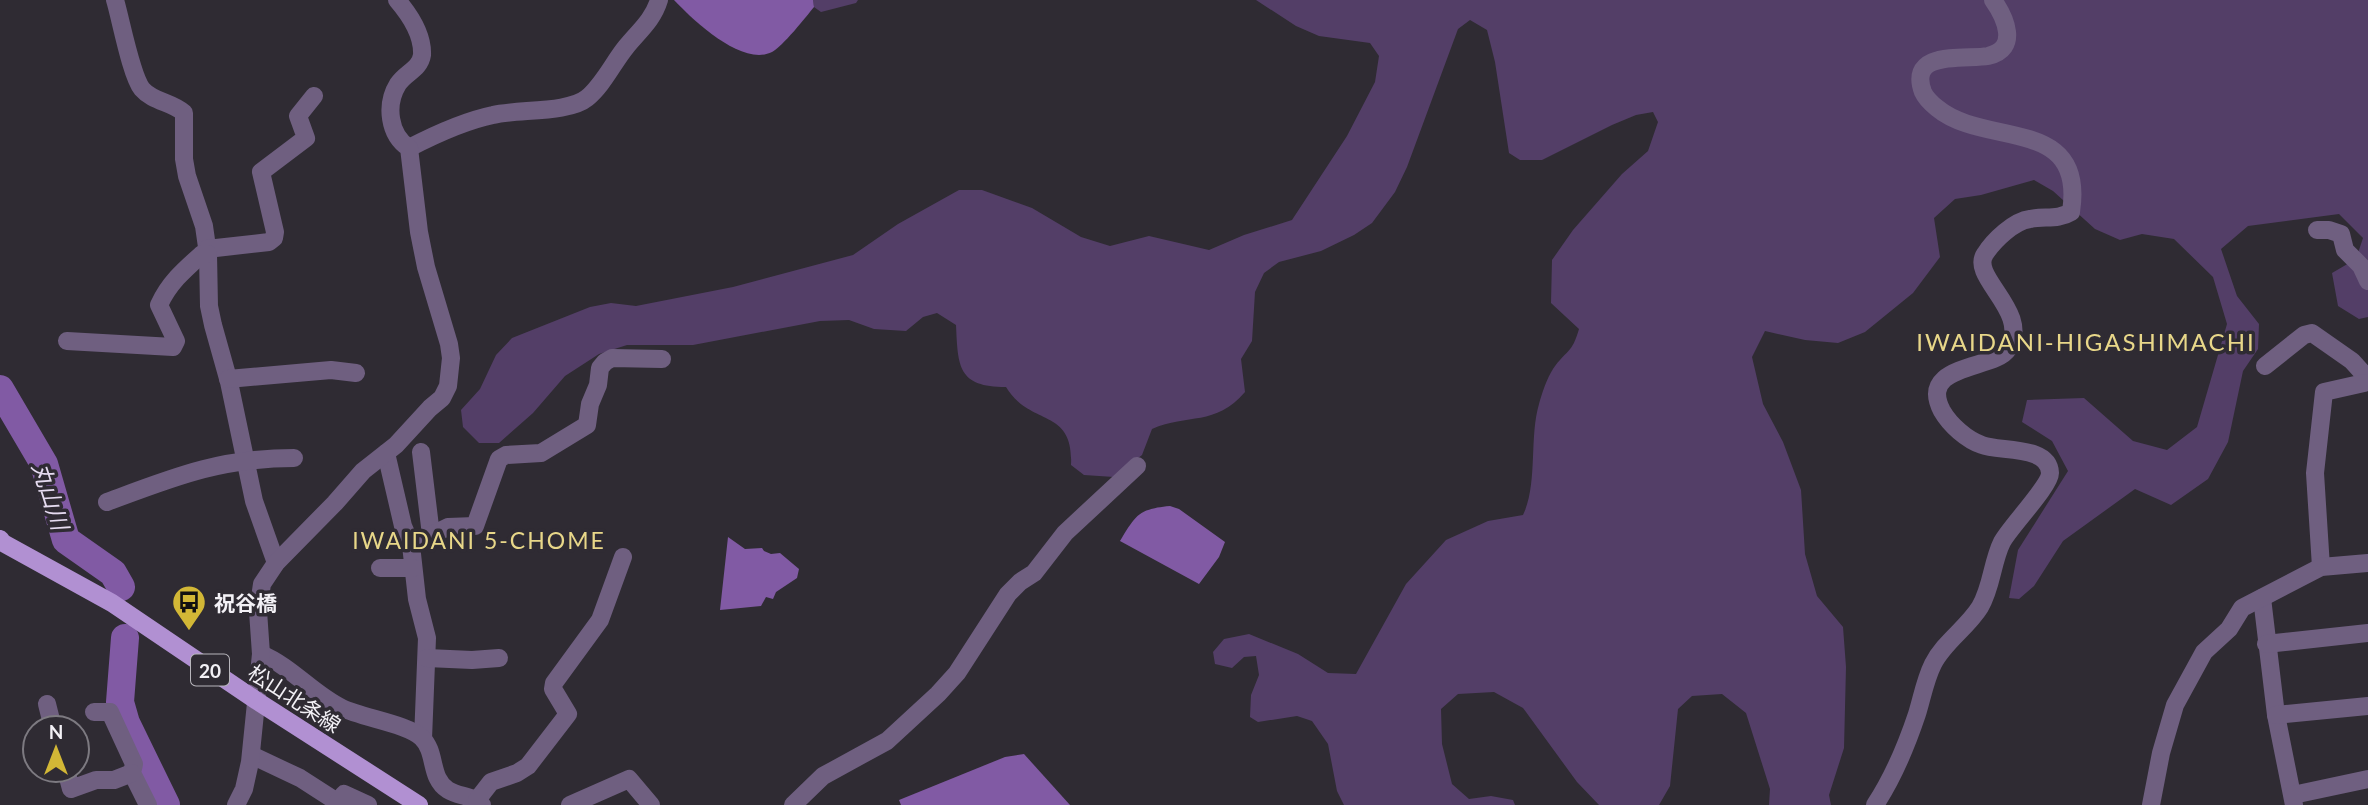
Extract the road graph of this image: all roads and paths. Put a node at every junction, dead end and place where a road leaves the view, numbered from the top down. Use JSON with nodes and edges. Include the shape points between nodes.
{"nodes":[{"id":1,"x":116,"y":0,"type":"edge"},
{"id":2,"x":397,"y":0,"type":"edge"},
{"id":3,"x":659,"y":0,"type":"edge"},
{"id":4,"x":1993,"y":0,"type":"edge"},
{"id":5,"x":314,"y":96,"type":"dead end"},
{"id":6,"x":409,"y":148,"type":"junction"},
{"id":7,"x":2317,"y":230,"type":"dead end"},
{"id":8,"x":207,"y":251,"type":"junction"},
{"id":9,"x":2368,"y":281,"type":"edge"},
{"id":10,"x":67,"y":341,"type":"dead end"},
{"id":11,"x":662,"y":359,"type":"dead end"},
{"id":12,"x":2265,"y":366,"type":"dead end"},
{"id":13,"x":356,"y":373,"type":"dead end"},
{"id":14,"x":228,"y":379,"type":"junction"},
{"id":15,"x":2365,"y":379,"type":"edge"},
{"id":16,"x":421,"y":452,"type":"dead end"},
{"id":17,"x":386,"y":453,"type":"junction"},
{"id":18,"x":294,"y":458,"type":"dead end"},
{"id":19,"x":244,"y":460,"type":"junction"},
{"id":20,"x":1137,"y":466,"type":"dead end"},
{"id":21,"x":107,"y":502,"type":"dead end"},
{"id":22,"x":431,"y":535,"type":"junction"},
{"id":23,"x":1,"y":543,"type":"edge"},
{"id":24,"x":411,"y":545,"type":"junction"},
{"id":25,"x":623,"y":557,"type":"dead end"},
{"id":26,"x":276,"y":563,"type":"junction"},
{"id":27,"x":2368,"y":563,"type":"edge"},
{"id":28,"x":380,"y":568,"type":"dead end"},
{"id":29,"x":413,"y":568,"type":"junction"},
{"id":30,"x":2321,"y":568,"type":"junction"},
{"id":31,"x":2262,"y":598,"type":"junction"},
{"id":32,"x":2368,"y":633,"type":"edge"},
{"id":33,"x":2266,"y":644,"type":"junction"},
{"id":34,"x":261,"y":654,"type":"junction"},
{"id":35,"x":499,"y":657,"type":"dead end"},
{"id":36,"x":428,"y":658,"type":"junction"},
{"id":37,"x":257,"y":701,"type":"junction"},
{"id":38,"x":47,"y":704,"type":"dead end"},
{"id":39,"x":2368,"y":706,"type":"edge"},
{"id":40,"x":94,"y":712,"type":"dead end"},
{"id":41,"x":50,"y":714,"type":"edge"},
{"id":42,"x":2276,"y":715,"type":"junction"},
{"id":43,"x":423,"y":739,"type":"junction"},
{"id":44,"x":251,"y":755,"type":"junction"},
{"id":45,"x":132,"y":773,"type":"junction"},
{"id":46,"x":2368,"y":779,"type":"edge"},
{"id":47,"x":91,"y":781,"type":"edge"},
{"id":48,"x":70,"y":784,"type":"edge"},
{"id":49,"x":84,"y":784,"type":"edge"},
{"id":50,"x":2294,"y":800,"type":"edge"},
{"id":51,"x":480,"y":802,"type":"edge"},
{"id":52,"x":340,"y":803,"type":"edge"},
{"id":53,"x":148,"y":805,"type":"edge"},
{"id":54,"x":236,"y":805,"type":"edge"},
{"id":55,"x":368,"y":805,"type":"edge"},
{"id":56,"x":419,"y":805,"type":"edge"},
{"id":57,"x":570,"y":805,"type":"edge"},
{"id":58,"x":651,"y":805,"type":"edge"},
{"id":59,"x":793,"y":805,"type":"edge"},
{"id":60,"x":1875,"y":805,"type":"edge"},
{"id":61,"x":2151,"y":805,"type":"edge"}],
"edges":[{"from":1,"to":8,"type":"street","via":[[141,88],[184,113],[184,159]]},
{"from":2,"to":6,"type":"street","via":[[409,14],[422,57],[399,83],[391,108],[395,136]]},
{"from":3,"to":6,"type":"street","via":[[655,14],[586,99],[562,108],[489,115]]},
{"from":4,"to":60,"type":"street","via":[[2004,15],[2008,41],[1991,55],[1935,60],[1925,68],[1924,94],[1960,123],[2034,139],[2052,148],[2065,162],[2073,200],[2071,212],[2064,216],[2030,218],[2013,226],[1984,255],[1983,273],[2006,303],[2013,340],[2006,353],[1959,369],[1943,380],[1938,393],[1947,419],[1966,437],[1983,446],[2038,456],[2048,464],[2050,475],[2003,539],[1981,604],[1933,663],[1903,756]]},
{"from":5,"to":8,"type":"street","via":[[298,116],[306,138],[261,172],[274,238]]},
{"from":6,"to":17,"type":"street","via":[[419,232],[449,344],[450,373],[442,398]]},
{"from":7,"to":9,"type":"street","via":[[2340,234],[2345,250]]},
{"from":8,"to":10,"type":"street","via":[[177,275],[159,305],[176,341],[173,347]]},
{"from":8,"to":14,"type":"street","via":[[209,306]]},
{"from":11,"to":22,"type":"street","via":[[612,358],[605,362],[587,425],[541,453],[499,458],[475,526],[448,527]]},
{"from":12,"to":15,"type":"street","via":[[2312,333],[2352,360]]},
{"from":13,"to":14,"type":"street","via":[[331,370]]},
{"from":14,"to":19,"type":"street"},
{"from":15,"to":30,"type":"street","via":[[2324,392],[2315,473]]},
{"from":16,"to":22,"type":"street"},
{"from":17,"to":24,"type":"street"},
{"from":17,"to":26,"type":"street","via":[[363,471]]},
{"from":18,"to":19,"type":"street"},
{"from":19,"to":21,"type":"street","via":[[200,469]]},
{"from":19,"to":26,"type":"street"},
{"from":20,"to":59,"type":"street","via":[[1008,594],[957,673],[938,694],[887,741],[823,776]]},
{"from":22,"to":24,"type":"street"},
{"from":23,"to":37,"type":"main road","name":"松山北条線","number":"20","via":[[112,603]]},
{"from":24,"to":29,"type":"street"},
{"from":25,"to":51,"type":"street","via":[[600,620],[554,683],[568,714],[528,766],[491,782]]},
{"from":26,"to":34,"type":"street","via":[[258,597]]},
{"from":27,"to":30,"type":"street"},
{"from":28,"to":29,"type":"street"},
{"from":29,"to":36,"type":"street"},
{"from":30,"to":31,"type":"street"},
{"from":31,"to":33,"type":"street"},
{"from":31,"to":61,"type":"street","via":[[2242,608],[2196,665],[2167,728]]},
{"from":32,"to":33,"type":"street"},
{"from":33,"to":42,"type":"street"},
{"from":34,"to":37,"type":"street"},
{"from":34,"to":43,"type":"street","via":[[340,707],[412,731]]},
{"from":35,"to":36,"type":"street"},
{"from":36,"to":43,"type":"street"},
{"from":37,"to":44,"type":"street"},
{"from":37,"to":56,"type":"main road","name":"松山北条線","number":"20"},
{"from":38,"to":41,"type":"street"},
{"from":39,"to":42,"type":"street"},
{"from":40,"to":45,"type":"street","via":[[110,712],[134,764]]},
{"from":42,"to":50,"type":"street"},
{"from":43,"to":51,"type":"street","via":[[439,782],[449,791]]},
{"from":44,"to":52,"type":"street"},
{"from":44,"to":54,"type":"street"},
{"from":45,"to":47,"type":"street"},
{"from":45,"to":53,"type":"street"},
{"from":46,"to":50,"type":"street"},
{"from":48,"to":49,"type":"street","via":[[71,789]]},
{"from":52,"to":55,"type":"street","via":[[344,794]]},
{"from":57,"to":58,"type":"street","via":[[629,779]]}]}
